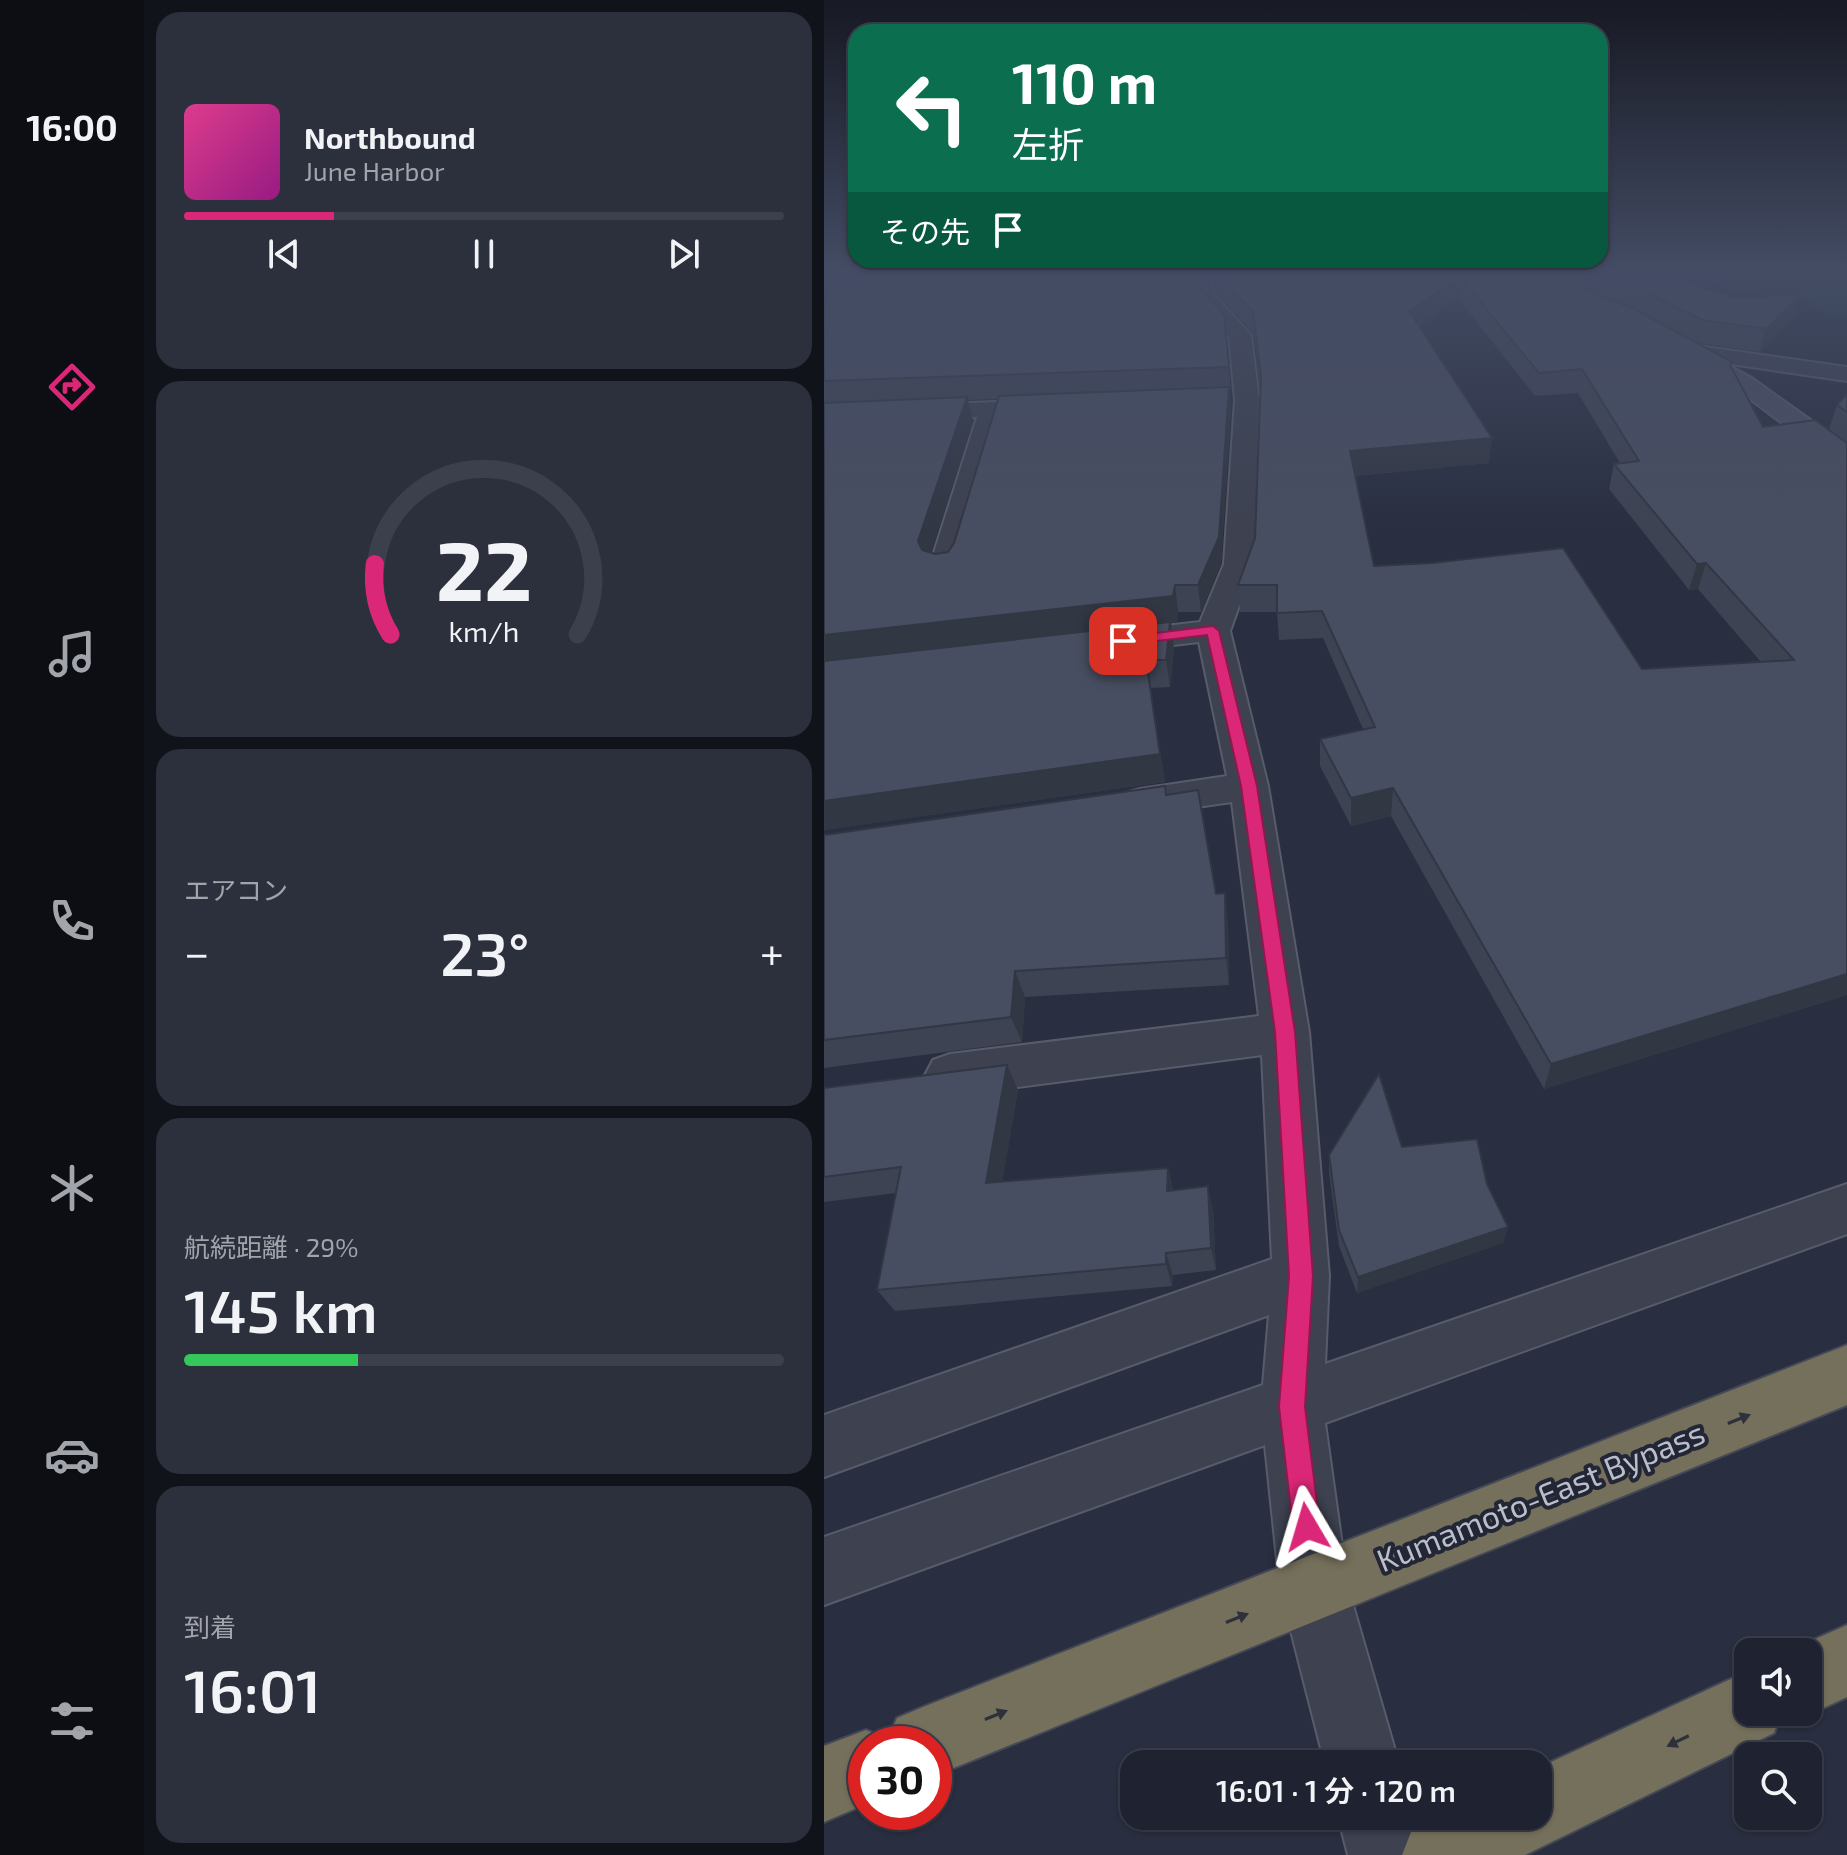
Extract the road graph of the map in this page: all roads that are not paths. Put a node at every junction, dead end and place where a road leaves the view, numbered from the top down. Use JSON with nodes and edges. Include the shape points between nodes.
{"nodes":[{"id":1,"x":1237,"y":356,"type":"edge"},
{"id":2,"x":1697,"y":356,"type":"edge"},
{"id":3,"x":1716,"y":356,"type":"edge"},
{"id":4,"x":1847,"y":374,"type":"edge"},
{"id":5,"x":1071,"y":406,"type":"edge"},
{"id":6,"x":992,"y":409,"type":"junction"},
{"id":7,"x":824,"y":416,"type":"edge"},
{"id":8,"x":1847,"y":459,"type":"edge"},
{"id":9,"x":944,"y":568,"type":"edge"},
{"id":10,"x":1213,"y":631,"type":"junction"},
{"id":11,"x":1088,"y":645,"type":"edge"},
{"id":12,"x":1249,"y":786,"type":"junction"},
{"id":13,"x":1107,"y":807,"type":"edge"},
{"id":14,"x":1285,"y":1032,"type":"junction"},
{"id":15,"x":901,"y":1082,"type":"edge"},
{"id":16,"x":1847,"y":1209,"type":"edge"},
{"id":17,"x":1301,"y":1276,"type":"junction"},
{"id":18,"x":1847,"y":1375,"type":"edge"},
{"id":19,"x":1292,"y":1407,"type":"junction"},
{"id":20,"x":824,"y":1446,"type":"edge"},
{"id":21,"x":824,"y":1571,"type":"edge"},
{"id":22,"x":1314,"y":1588,"type":"junction"},
{"id":23,"x":1847,"y":1660,"type":"edge"},
{"id":24,"x":1822,"y":1672,"type":"edge"},
{"id":25,"x":1734,"y":1714,"type":"edge"},
{"id":26,"x":952,"y":1732,"type":"edge"},
{"id":27,"x":1358,"y":1750,"type":"edge"},
{"id":28,"x":848,"y":1774,"type":"edge"},
{"id":29,"x":824,"y":1784,"type":"edge"},
{"id":30,"x":1552,"y":1801,"type":"edge"},
{"id":31,"x":1380,"y":1830,"type":"edge"},
{"id":32,"x":1493,"y":1830,"type":"edge"},
{"id":33,"x":1387,"y":1855,"type":"edge"},
{"id":34,"x":1441,"y":1855,"type":"edge"}],
"edges":[{"from":1,"to":10,"type":"street","via":[[1231,401],[1239,564]]},
{"from":2,"to":8,"type":"main road"},
{"from":3,"to":4,"type":"street"},
{"from":5,"to":6,"type":"street"},
{"from":6,"to":7,"type":"street"},
{"from":6,"to":9,"type":"street"},
{"from":10,"to":11,"type":"street"},
{"from":10,"to":12,"type":"street"},
{"from":12,"to":13,"type":"street"},
{"from":12,"to":14,"type":"street"},
{"from":14,"to":15,"type":"street"},
{"from":14,"to":17,"type":"street"},
{"from":16,"to":19,"type":"street"},
{"from":17,"to":19,"type":"street"},
{"from":17,"to":20,"type":"street"},
{"from":22,"to":18,"type":"highway","name":"Kumamoto-East Bypass","one_way":true},
{"from":19,"to":21,"type":"street"},
{"from":19,"to":22,"type":"street"},
{"from":26,"to":22,"type":"highway","name":"Kumamoto-East Bypass","one_way":true},
{"from":22,"to":27,"type":"street"},
{"from":23,"to":24,"type":"highway"},
{"from":25,"to":30,"type":"highway","one_way":true},
{"from":28,"to":29,"type":"highway"},
{"from":31,"to":33,"type":"street"},
{"from":32,"to":34,"type":"highway"}]}
